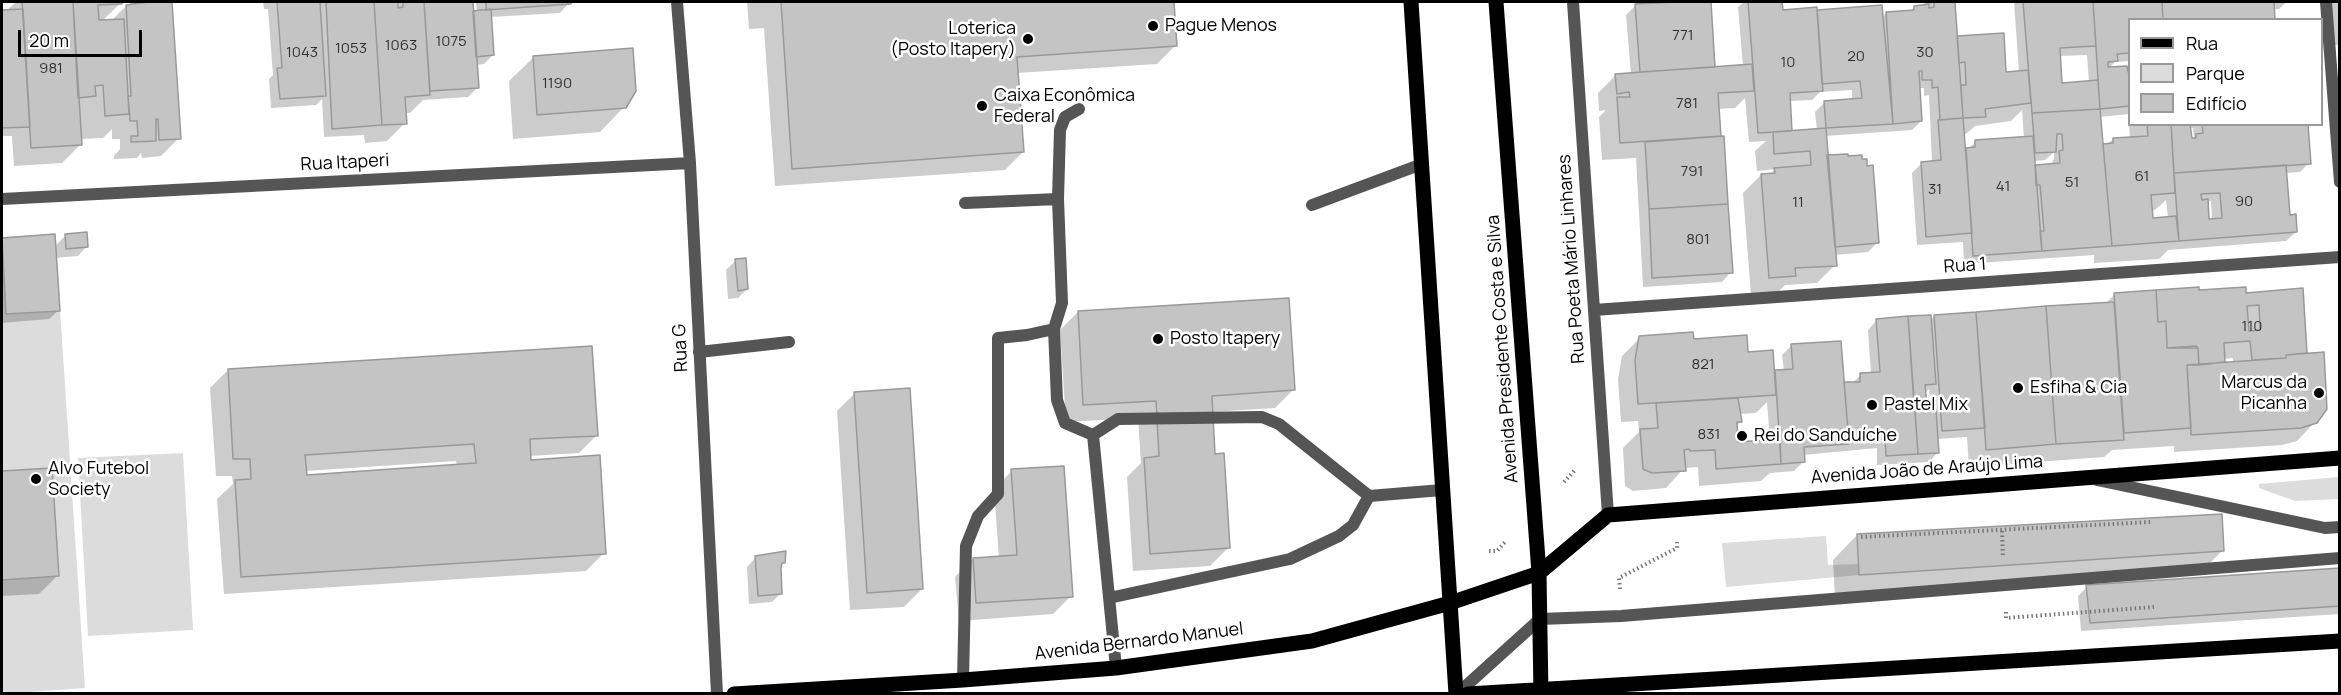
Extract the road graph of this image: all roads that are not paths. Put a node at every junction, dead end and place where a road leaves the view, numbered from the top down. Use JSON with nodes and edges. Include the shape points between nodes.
{"nodes":[{"id":1,"x":677,"y":2,"type":"edge"},
{"id":2,"x":1411,"y":2,"type":"edge"},
{"id":3,"x":1496,"y":2,"type":"edge"},
{"id":4,"x":1573,"y":2,"type":"edge"},
{"id":5,"x":2326,"y":2,"type":"edge"},
{"id":6,"x":1079,"y":109,"type":"dead end"},
{"id":7,"x":690,"y":163,"type":"junction"},
{"id":8,"x":1422,"y":164,"type":"junction"},
{"id":9,"x":2340,"y":182,"type":"edge"},
{"id":10,"x":2,"y":199,"type":"edge"},
{"id":11,"x":1058,"y":199,"type":"junction"},
{"id":12,"x":965,"y":203,"type":"dead end"},
{"id":13,"x":1312,"y":205,"type":"dead end"},
{"id":14,"x":2340,"y":257,"type":"edge"},
{"id":15,"x":1594,"y":310,"type":"junction"},
{"id":16,"x":1054,"y":329,"type":"junction"},
{"id":17,"x":789,"y":342,"type":"dead end"},
{"id":18,"x":699,"y":351,"type":"junction"},
{"id":19,"x":1093,"y":435,"type":"junction"},
{"id":20,"x":2340,"y":458,"type":"edge"},
{"id":21,"x":2086,"y":478,"type":"junction"},
{"id":22,"x":1442,"y":490,"type":"junction"},
{"id":23,"x":1369,"y":496,"type":"junction"},
{"id":24,"x":1608,"y":515,"type":"junction"},
{"id":25,"x":2340,"y":527,"type":"edge"},
{"id":26,"x":2340,"y":558,"type":"edge"},
{"id":27,"x":1539,"y":573,"type":"junction"},
{"id":28,"x":1109,"y":598,"type":"junction"},
{"id":29,"x":1450,"y":603,"type":"junction"},
{"id":30,"x":1540,"y":619,"type":"junction"},
{"id":31,"x":2340,"y":641,"type":"edge"},
{"id":32,"x":1116,"y":668,"type":"junction"},
{"id":33,"x":963,"y":680,"type":"junction"},
{"id":34,"x":1541,"y":692,"type":"edge"},
{"id":35,"x":717,"y":693,"type":"edge"},
{"id":36,"x":734,"y":693,"type":"edge"},
{"id":37,"x":1457,"y":693,"type":"edge"},
{"id":38,"x":1468,"y":693,"type":"edge"}],
"edges":[{"from":1,"to":7,"type":"street","name":"Rua G"},
{"from":2,"to":8,"type":"main road"},
{"from":3,"to":27,"type":"main road","name":"Avenida Presidente Costa e Silva"},
{"from":4,"to":15,"type":"street","name":"Rua Poeta Mário Linhares"},
{"from":5,"to":9,"type":"street"},
{"from":6,"to":11,"type":"street","via":[[1065,117],[1060,130]]},
{"from":7,"to":10,"type":"street","name":"Rua Itaperi"},
{"from":7,"to":18,"type":"street","name":"Rua G"},
{"from":8,"to":13,"type":"street"},
{"from":8,"to":22,"type":"main road"},
{"from":11,"to":12,"type":"street"},
{"from":11,"to":16,"type":"street","via":[[1062,303]]},
{"from":14,"to":15,"type":"street","name":"Rua 1"},
{"from":15,"to":24,"type":"street","name":"Rua Poeta Mário Linhares"},
{"from":16,"to":19,"type":"street","via":[[1057,400],[1065,423]]},
{"from":16,"to":33,"type":"street","via":[[999,338],[998,494],[978,516],[966,546]]},
{"from":17,"to":18,"type":"street"},
{"from":18,"to":35,"type":"street","name":"Rua G"},
{"from":19,"to":23,"type":"street","via":[[1118,419],[1262,417],[1279,424]]},
{"from":19,"to":28,"type":"street"},
{"from":20,"to":21,"type":"main road","name":"Avenida João de Araújo Lima"},
{"from":21,"to":24,"type":"main road","name":"Avenida João de Araújo Lima"},
{"from":21,"to":25,"type":"street","via":[[2325,528]]},
{"from":22,"to":23,"type":"street"},
{"from":22,"to":29,"type":"main road"},
{"from":23,"to":28,"type":"street","via":[[1353,525],[1339,536],[1290,559]]},
{"from":24,"to":27,"type":"main road"},
{"from":26,"to":30,"type":"street","via":[[1621,616]]},
{"from":27,"to":29,"type":"main road","name":"Avenida Bernardo Manuel"},
{"from":27,"to":30,"type":"main road","name":"Avenida Presidente Costa e Silva"},
{"from":28,"to":32,"type":"street"},
{"from":29,"to":32,"type":"main road","name":"Avenida Bernardo Manuel","via":[[1312,641]]},
{"from":29,"to":37,"type":"main road"},
{"from":30,"to":34,"type":"main road","name":"Avenida Presidente Costa e Silva"},
{"from":30,"to":37,"type":"street"},
{"from":31,"to":34,"type":"main road"},
{"from":32,"to":33,"type":"main road","name":"Avenida Bernardo Manuel"},
{"from":33,"to":36,"type":"main road","name":"Avenida Bernardo Manuel"},
{"from":34,"to":38,"type":"main road"}]}
